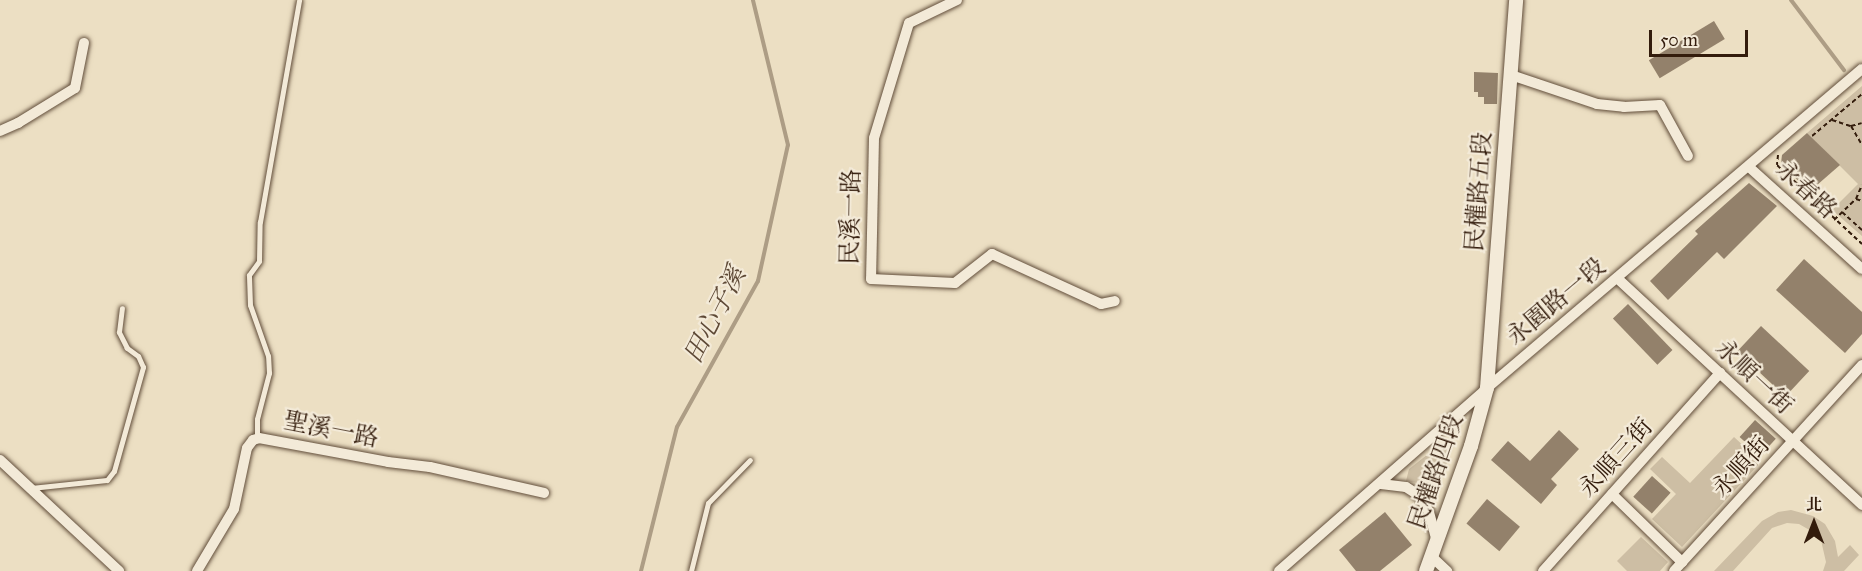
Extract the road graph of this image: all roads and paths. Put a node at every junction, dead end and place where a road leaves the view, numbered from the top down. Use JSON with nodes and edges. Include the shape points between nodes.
{"nodes":[{"id":1,"x":299,"y":0,"type":"edge"},
{"id":2,"x":957,"y":0,"type":"edge"},
{"id":3,"x":1516,"y":0,"type":"edge"},
{"id":4,"x":84,"y":44,"type":"dead end"},
{"id":5,"x":1862,"y":69,"type":"edge"},
{"id":6,"x":1510,"y":75,"type":"junction"},
{"id":7,"x":1862,"y":94,"type":"edge"},
{"id":8,"x":1832,"y":120,"type":"junction"},
{"id":9,"x":1862,"y":123,"type":"edge"},
{"id":10,"x":1851,"y":126,"type":"junction"},
{"id":11,"x":0,"y":130,"type":"edge"},
{"id":12,"x":1812,"y":136,"type":"dead end"},
{"id":13,"x":1862,"y":145,"type":"edge"},
{"id":14,"x":1779,"y":154,"type":"dead end"},
{"id":15,"x":1688,"y":156,"type":"dead end"},
{"id":16,"x":1749,"y":167,"type":"junction"},
{"id":17,"x":1862,"y":185,"type":"edge"},
{"id":18,"x":1856,"y":199,"type":"junction"},
{"id":19,"x":1862,"y":201,"type":"edge"},
{"id":20,"x":1842,"y":212,"type":"junction"},
{"id":21,"x":1834,"y":220,"type":"junction"},
{"id":22,"x":1862,"y":230,"type":"edge"},
{"id":23,"x":1862,"y":244,"type":"edge"},
{"id":24,"x":1862,"y":268,"type":"edge"},
{"id":25,"x":1617,"y":278,"type":"junction"},
{"id":26,"x":1114,"y":301,"type":"dead end"},
{"id":27,"x":122,"y":308,"type":"dead end"},
{"id":28,"x":1862,"y":365,"type":"edge"},
{"id":29,"x":1720,"y":373,"type":"junction"},
{"id":30,"x":1487,"y":388,"type":"junction"},
{"id":31,"x":257,"y":438,"type":"junction"},
{"id":32,"x":1792,"y":442,"type":"junction"},
{"id":33,"x":0,"y":460,"type":"edge"},
{"id":34,"x":750,"y":460,"type":"dead end"},
{"id":35,"x":1381,"y":484,"type":"junction"},
{"id":36,"x":31,"y":488,"type":"junction"},
{"id":37,"x":544,"y":493,"type":"dead end"},
{"id":38,"x":1612,"y":494,"type":"junction"},
{"id":39,"x":1862,"y":505,"type":"edge"},
{"id":40,"x":1437,"y":542,"type":"junction"},
{"id":41,"x":1431,"y":557,"type":"junction"},
{"id":42,"x":1682,"y":562,"type":"junction"},
{"id":43,"x":119,"y":571,"type":"edge"},
{"id":44,"x":197,"y":571,"type":"edge"},
{"id":45,"x":691,"y":571,"type":"edge"},
{"id":46,"x":1280,"y":571,"type":"edge"},
{"id":47,"x":1426,"y":571,"type":"edge"},
{"id":48,"x":1447,"y":571,"type":"edge"},
{"id":49,"x":1543,"y":571,"type":"edge"},
{"id":50,"x":1674,"y":571,"type":"edge"}],
"edges":[{"from":1,"to":31,"type":"lane","via":[[260,222],[259,261],[249,275],[250,305],[268,356],[269,374]]},
{"from":2,"to":26,"type":"street","name":"民溪一路","via":[[909,23],[874,138],[871,279],[955,283],[992,254],[1101,304]]},
{"from":3,"to":6,"type":"street","name":"民權路五段"},
{"from":4,"to":11,"type":"street","via":[[75,88]]},
{"from":5,"to":16,"type":"street","name":"永園路一段"},
{"from":6,"to":15,"type":"street","via":[[1597,104],[1660,105]]},
{"from":6,"to":30,"type":"street","name":"民權路五段"},
{"from":7,"to":8,"type":"path"},
{"from":8,"to":10,"type":"path"},
{"from":8,"to":12,"type":"path"},
{"from":9,"to":10,"type":"path"},
{"from":10,"to":13,"type":"path"},
{"from":14,"to":21,"type":"path","via":[[1777,165]]},
{"from":16,"to":24,"type":"street","name":"永春路"},
{"from":16,"to":25,"type":"street","name":"永園路一段"},
{"from":17,"to":18,"type":"path"},
{"from":18,"to":19,"type":"path"},
{"from":18,"to":20,"type":"path"},
{"from":20,"to":21,"type":"path"},
{"from":20,"to":22,"type":"path"},
{"from":21,"to":23,"type":"path"},
{"from":25,"to":29,"type":"street","name":"永順一街"},
{"from":25,"to":30,"type":"street","name":"永園路一段"},
{"from":27,"to":36,"type":"lane","via":[[119,332],[143,367],[114,471],[107,480]]},
{"from":28,"to":32,"type":"street","name":"永順街"},
{"from":29,"to":32,"type":"street","name":"永順一街"},
{"from":29,"to":38,"type":"street","name":"永順三街"},
{"from":30,"to":35,"type":"street","name":"永園路一段"},
{"from":30,"to":40,"type":"street","name":"民權路四段","via":[[1472,446]]},
{"from":31,"to":37,"type":"street","name":"聖溪一路","via":[[406,463]]},
{"from":31,"to":44,"type":"street","name":"聖溪一路","via":[[247,448],[234,509]]},
{"from":32,"to":39,"type":"street","name":"永順一街"},
{"from":32,"to":42,"type":"street","name":"永順街"},
{"from":33,"to":36,"type":"street"},
{"from":34,"to":45,"type":"lane","via":[[708,503]]},
{"from":35,"to":40,"type":"street","via":[[1406,487],[1420,496]]},
{"from":35,"to":46,"type":"street","name":"永園路一段"},
{"from":36,"to":43,"type":"street"},
{"from":38,"to":42,"type":"street"},
{"from":38,"to":49,"type":"street","name":"永順三街"},
{"from":40,"to":41,"type":"street","name":"民權路四段"},
{"from":41,"to":47,"type":"street","name":"民權路四段"},
{"from":41,"to":48,"type":"street"},
{"from":42,"to":50,"type":"street","name":"永順街"}]}
